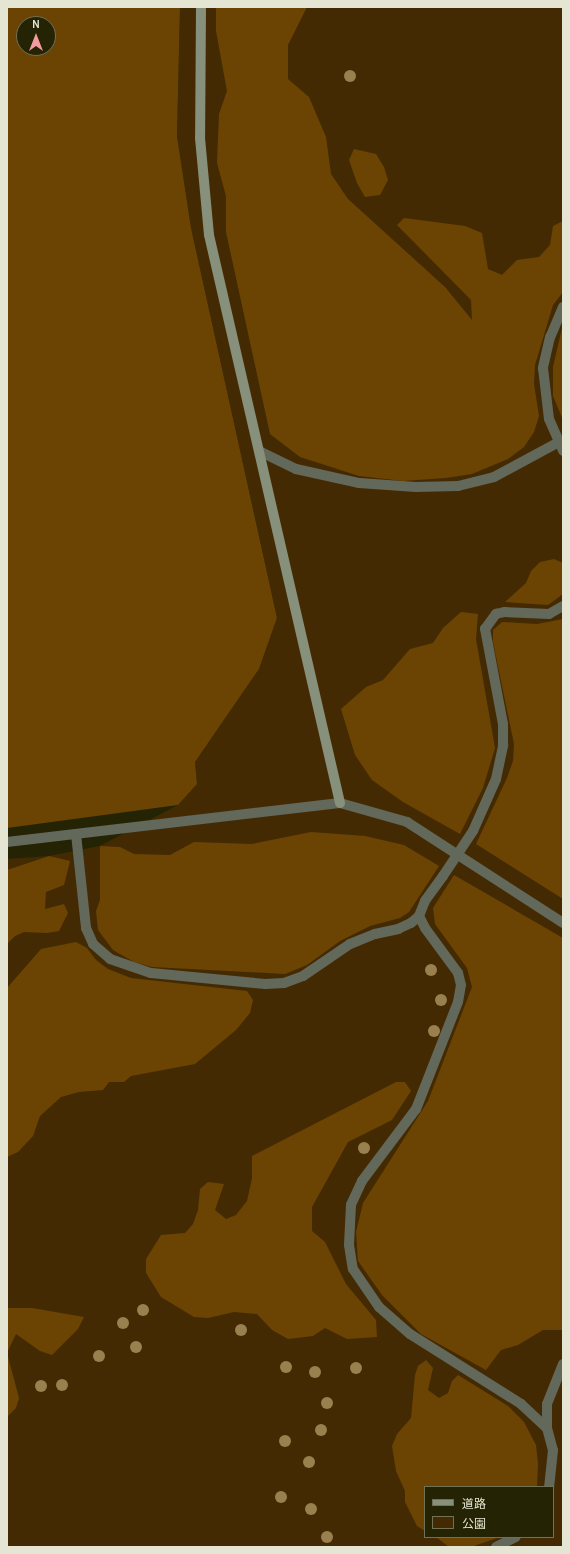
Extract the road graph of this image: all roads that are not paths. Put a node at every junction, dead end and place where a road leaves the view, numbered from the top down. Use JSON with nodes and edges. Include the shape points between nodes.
{"nodes":[{"id":1,"x":201,"y":7,"type":"edge"},
{"id":2,"x":563,"y":307,"type":"edge"},
{"id":3,"x":561,"y":447,"type":"edge"},
{"id":4,"x":259,"y":451,"type":"junction"},
{"id":5,"x":563,"y":606,"type":"edge"},
{"id":6,"x":340,"y":803,"type":"junction"},
{"id":7,"x":76,"y":834,"type":"junction"},
{"id":8,"x":7,"y":842,"type":"edge"},
{"id":9,"x":419,"y":916,"type":"junction"},
{"id":10,"x":563,"y":923,"type":"edge"},
{"id":11,"x":563,"y":1364,"type":"edge"},
{"id":12,"x":547,"y":1428,"type":"junction"},
{"id":13,"x":549,"y":1486,"type":"edge"},
{"id":14,"x":514,"y":1538,"type":"edge"},
{"id":15,"x":496,"y":1547,"type":"edge"}],
"edges":[{"from":1,"to":4,"type":"street","via":[[200,138],[209,235]]},
{"from":2,"to":3,"type":"street","via":[[550,337],[543,368],[549,419]]},
{"from":3,"to":4,"type":"street","via":[[494,477],[458,486],[437,487],[360,483],[296,469]]},
{"from":4,"to":6,"type":"street"},
{"from":5,"to":9,"type":"street","bridge":true,"via":[[549,614],[496,614],[485,629],[503,724],[503,745],[496,779],[473,831],[425,901]]},
{"from":6,"to":7,"type":"street"},
{"from":6,"to":10,"type":"street","via":[[407,822]]},
{"from":7,"to":8,"type":"street"},
{"from":7,"to":9,"type":"street","via":[[86,928],[93,944],[110,959],[152,973],[266,984],[284,983],[303,976],[350,944],[405,926]]},
{"from":9,"to":12,"type":"street","via":[[458,973],[461,985],[458,1002],[416,1109],[362,1181],[351,1205],[349,1245],[353,1270],[379,1307],[410,1334],[521,1404]]},
{"from":11,"to":12,"type":"street","via":[[548,1404]]},
{"from":12,"to":13,"type":"street","via":[[553,1450]]},
{"from":14,"to":15,"type":"street"}]}
